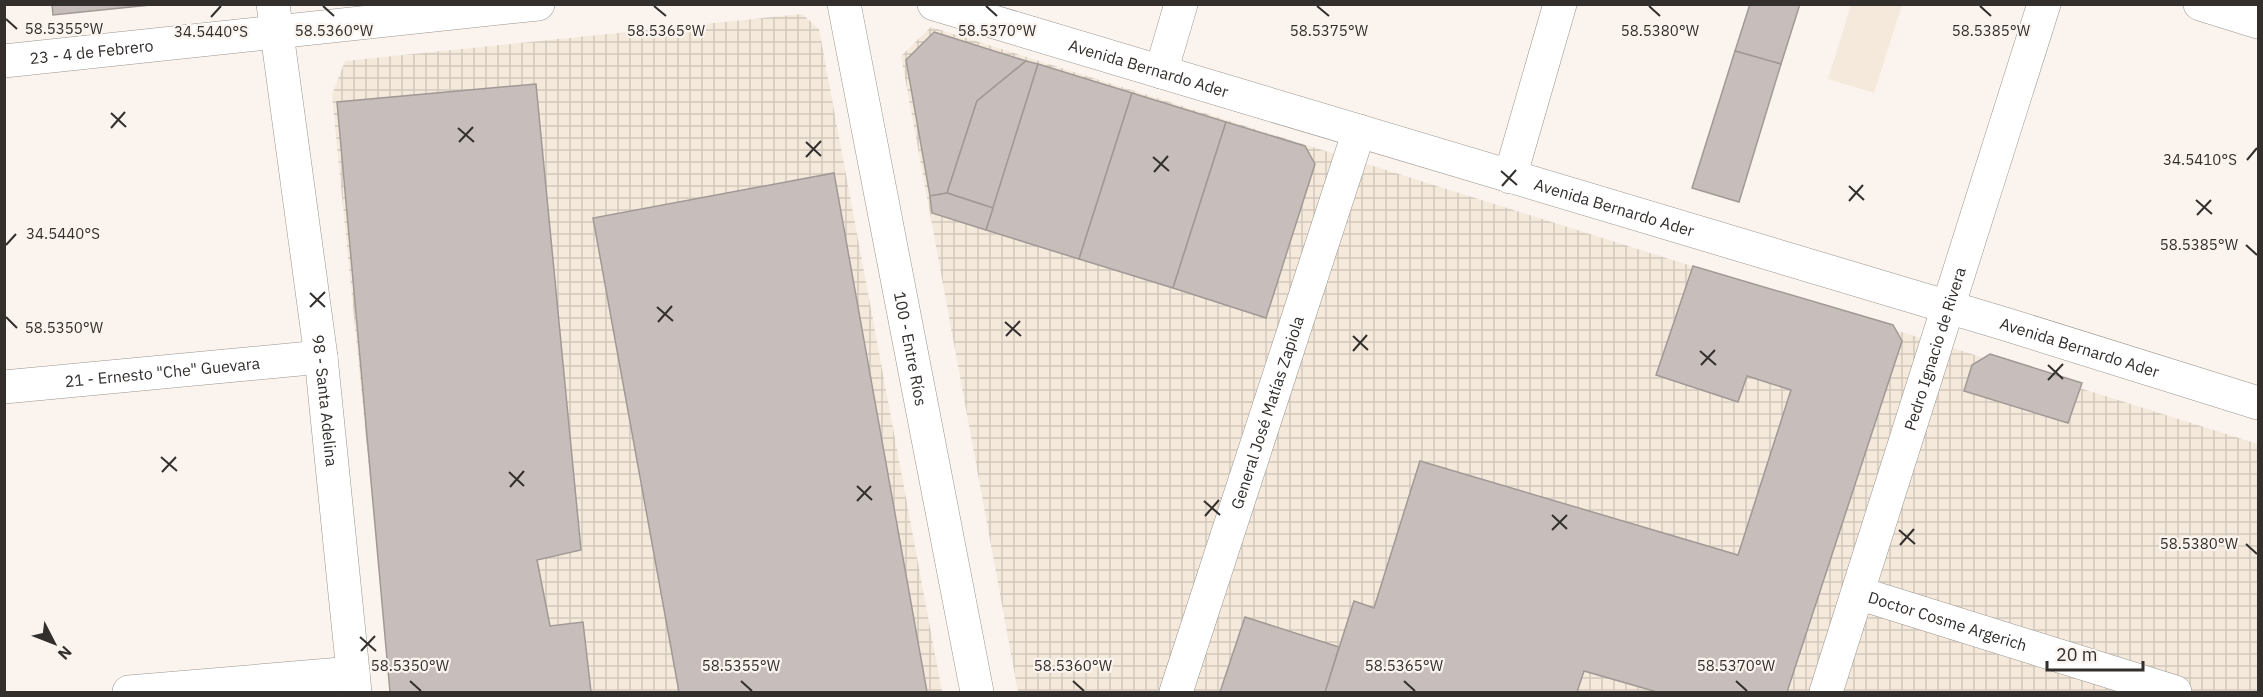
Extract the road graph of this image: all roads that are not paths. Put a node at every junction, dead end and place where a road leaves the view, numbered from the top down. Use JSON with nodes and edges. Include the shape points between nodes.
{"nodes":[{"id":1,"x":538,"y":4,"type":"edge"},
{"id":2,"x":844,"y":4,"type":"edge"},
{"id":3,"x":934,"y":4,"type":"edge"},
{"id":4,"x":1181,"y":4,"type":"edge"},
{"id":5,"x":1560,"y":4,"type":"edge"},
{"id":6,"x":2044,"y":4,"type":"edge"},
{"id":7,"x":2200,"y":4,"type":"edge"},
{"id":8,"x":275,"y":19,"type":"edge"},
{"id":9,"x":2259,"y":22,"type":"edge"},
{"id":10,"x":4,"y":61,"type":"edge"},
{"id":11,"x":1161,"y":72,"type":"junction"},
{"id":12,"x":1359,"y":131,"type":"junction"},
{"id":13,"x":1509,"y":177,"type":"junction"},
{"id":14,"x":1947,"y":307,"type":"junction"},
{"id":15,"x":321,"y":357,"type":"junction"},
{"id":16,"x":4,"y":387,"type":"edge"},
{"id":17,"x":2259,"y":403,"type":"edge"},
{"id":18,"x":1858,"y":593,"type":"junction"},
{"id":19,"x":354,"y":683,"type":"edge"},
{"id":20,"x":129,"y":693,"type":"edge"},
{"id":21,"x":977,"y":693,"type":"edge"},
{"id":22,"x":1176,"y":693,"type":"edge"},
{"id":23,"x":1826,"y":693,"type":"edge"},
{"id":24,"x":2175,"y":693,"type":"edge"}],
"edges":[{"from":1,"to":8,"type":"street","name":"23 - 4 de Febrero"},
{"from":2,"to":21,"type":"street","name":"100 - Entre Ríos"},
{"from":3,"to":11,"type":"street","name":"Avenida Bernardo Ader"},
{"from":4,"to":11,"type":"street"},
{"from":5,"to":13,"type":"street"},
{"from":6,"to":14,"type":"street","name":"Pedro Ignacio de Rivera"},
{"from":7,"to":9,"type":"street"},
{"from":8,"to":10,"type":"street","name":"23 - 4 de Febrero"},
{"from":8,"to":15,"type":"street","name":"98 - Santa Adelina"},
{"from":11,"to":12,"type":"street","name":"Avenida Bernardo Ader"},
{"from":12,"to":13,"type":"street","name":"Avenida Bernardo Ader"},
{"from":12,"to":22,"type":"street","name":"General José Matías Zapiola"},
{"from":13,"to":14,"type":"street","name":"Avenida Bernardo Ader"},
{"from":14,"to":17,"type":"street","name":"Avenida Bernardo Ader"},
{"from":14,"to":18,"type":"street","name":"Pedro Ignacio de Rivera"},
{"from":15,"to":16,"type":"street","name":"21 - Ernesto \"Che\" Guevara"},
{"from":15,"to":19,"type":"street","name":"98 - Santa Adelina"},
{"from":18,"to":23,"type":"street","name":"Pedro Ignacio de Rivera"},
{"from":18,"to":24,"type":"street","name":"Doctor Cosme Argerich"},
{"from":19,"to":20,"type":"street"}]}
